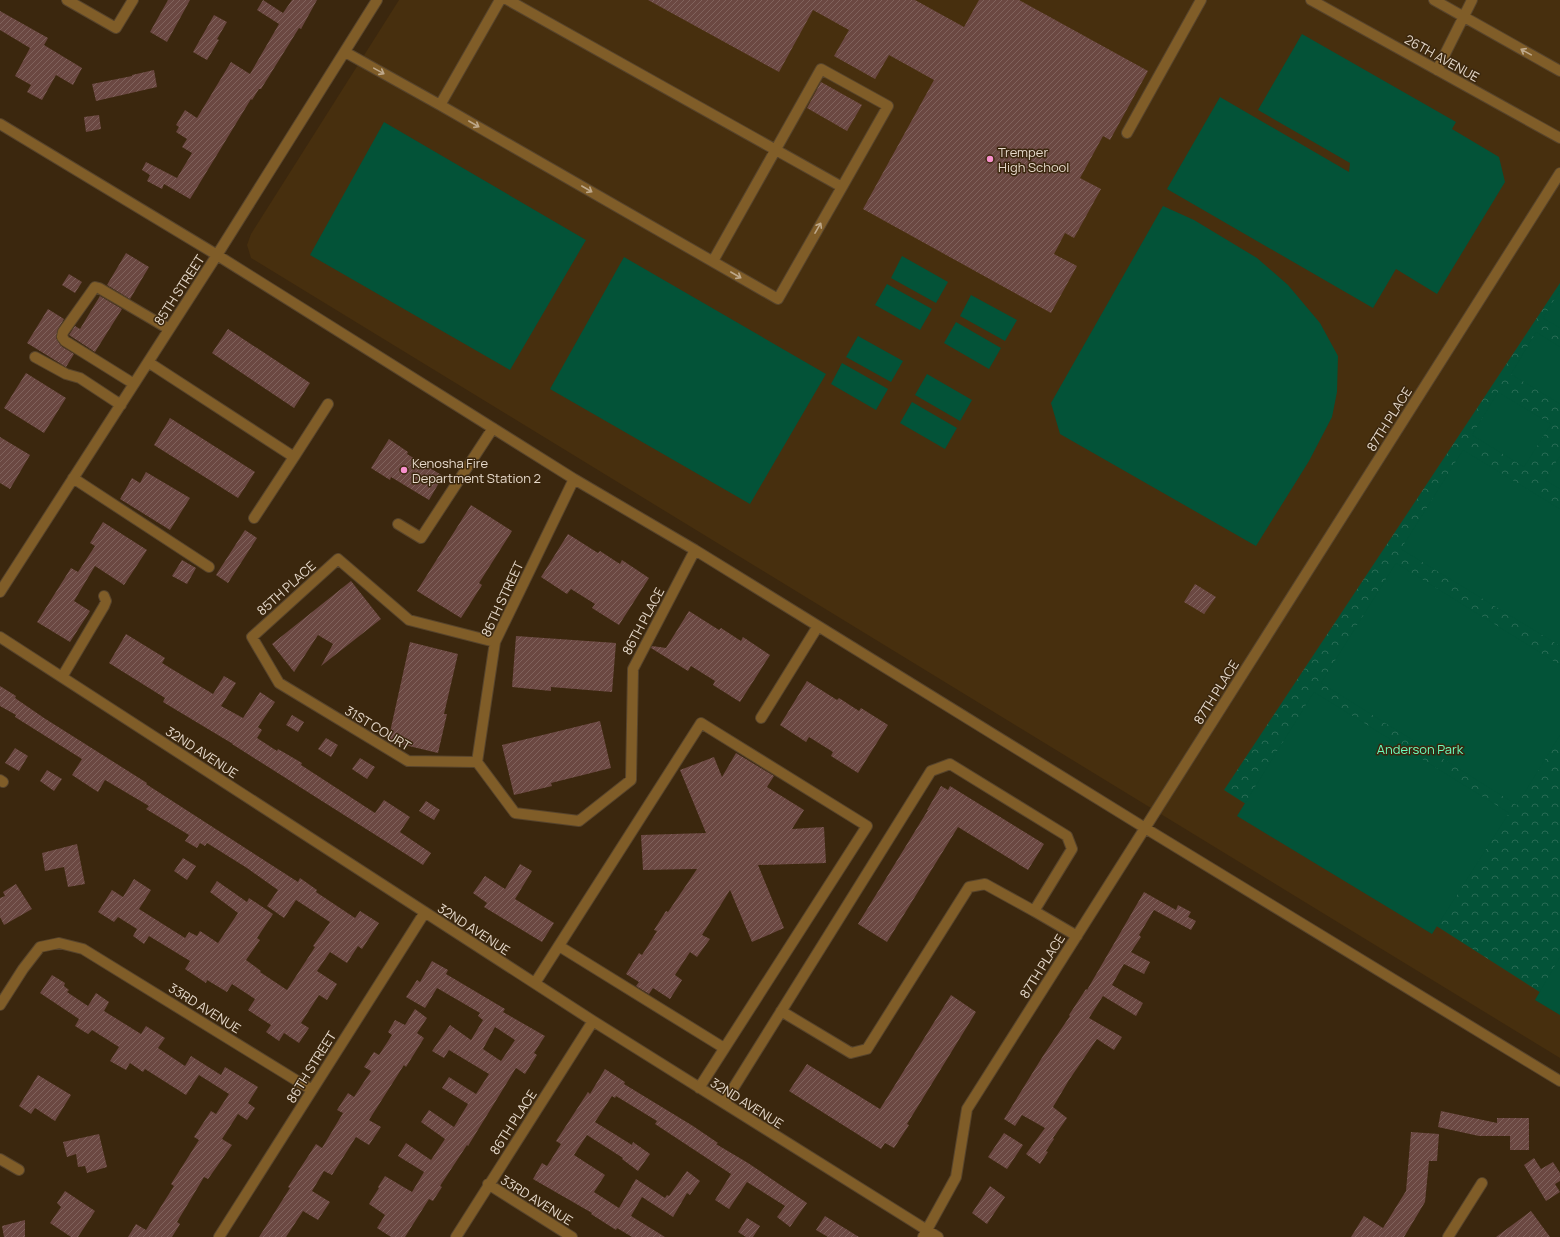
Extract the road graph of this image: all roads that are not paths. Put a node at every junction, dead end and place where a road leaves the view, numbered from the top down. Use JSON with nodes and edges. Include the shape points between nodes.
{"nodes":[{"id":1,"x":67,"y":0,"type":"edge"},
{"id":2,"x":133,"y":0,"type":"edge"},
{"id":3,"x":378,"y":0,"type":"edge"},
{"id":4,"x":500,"y":0,"type":"edge"},
{"id":5,"x":508,"y":0,"type":"edge"},
{"id":6,"x":1201,"y":0,"type":"edge"},
{"id":7,"x":1311,"y":0,"type":"edge"},
{"id":8,"x":1434,"y":0,"type":"edge"},
{"id":9,"x":1472,"y":0,"type":"edge"},
{"id":10,"x":1464,"y":17,"type":"junction"},
{"id":11,"x":345,"y":52,"type":"junction"},
{"id":12,"x":1437,"y":70,"type":"junction"},
{"id":13,"x":1560,"y":71,"type":"edge"},
{"id":14,"x":440,"y":105,"type":"junction"},
{"id":15,"x":0,"y":124,"type":"edge"},
{"id":16,"x":1127,"y":134,"type":"dead end"},
{"id":17,"x":1560,"y":138,"type":"edge"},
{"id":18,"x":775,"y":149,"type":"junction"},
{"id":19,"x":1560,"y":173,"type":"edge"},
{"id":20,"x":842,"y":187,"type":"junction"},
{"id":21,"x":217,"y":255,"type":"junction"},
{"id":22,"x":713,"y":261,"type":"junction"},
{"id":23,"x":170,"y":329,"type":"junction"},
{"id":24,"x":35,"y":357,"type":"dead end"},
{"id":25,"x":148,"y":362,"type":"junction"},
{"id":26,"x":134,"y":384,"type":"junction"},
{"id":27,"x":328,"y":404,"type":"dead end"},
{"id":28,"x":120,"y":405,"type":"junction"},
{"id":29,"x":493,"y":428,"type":"junction"},
{"id":30,"x":294,"y":457,"type":"junction"},
{"id":31,"x":73,"y":478,"type":"junction"},
{"id":32,"x":574,"y":479,"type":"junction"},
{"id":33,"x":254,"y":518,"type":"dead end"},
{"id":34,"x":398,"y":524,"type":"dead end"},
{"id":35,"x":695,"y":550,"type":"junction"},
{"id":36,"x":209,"y":567,"type":"dead end"},
{"id":37,"x":0,"y":592,"type":"edge"},
{"id":38,"x":104,"y":596,"type":"dead end"},
{"id":39,"x":818,"y":626,"type":"junction"},
{"id":40,"x":0,"y":637,"type":"edge"},
{"id":41,"x":252,"y":637,"type":"joint"},
{"id":42,"x":495,"y":642,"type":"junction"},
{"id":43,"x":62,"y":677,"type":"junction"},
{"id":44,"x":761,"y":718,"type":"dead end"},
{"id":45,"x":477,"y":762,"type":"junction"},
{"id":46,"x":1145,"y":828,"type":"junction"},
{"id":47,"x":1034,"y":911,"type":"junction"},
{"id":48,"x":424,"y":912,"type":"junction"},
{"id":49,"x":1076,"y":936,"type":"junction"},
{"id":50,"x":559,"y":946,"type":"junction"},
{"id":51,"x":535,"y":983,"type":"junction"},
{"id":52,"x":0,"y":1005,"type":"edge"},
{"id":53,"x":781,"y":1011,"type":"junction"},
{"id":54,"x":593,"y":1021,"type":"junction"},
{"id":55,"x":724,"y":1048,"type":"junction"},
{"id":56,"x":1560,"y":1080,"type":"edge"},
{"id":57,"x":699,"y":1088,"type":"junction"},
{"id":58,"x":312,"y":1090,"type":"junction"},
{"id":59,"x":724,"y":1103,"type":"junction"},
{"id":60,"x":0,"y":1159,"type":"edge"},
{"id":61,"x":19,"y":1170,"type":"dead end"},
{"id":62,"x":1482,"y":1183,"type":"dead end"},
{"id":63,"x":488,"y":1184,"type":"junction"},
{"id":64,"x":925,"y":1234,"type":"edge"},
{"id":65,"x":219,"y":1237,"type":"edge"},
{"id":66,"x":456,"y":1237,"type":"edge"},
{"id":67,"x":572,"y":1237,"type":"edge"},
{"id":68,"x":938,"y":1237,"type":"edge"},
{"id":69,"x":1448,"y":1237,"type":"edge"}],
"edges":[{"from":1,"to":2,"type":"street","via":[[116,28]]},
{"from":3,"to":11,"type":"street","name":"85TH STREET"},
{"from":4,"to":14,"type":"street"},
{"from":5,"to":18,"type":"street"},
{"from":6,"to":16,"type":"street"},
{"from":7,"to":12,"type":"street","name":"26TH AVENUE"},
{"from":8,"to":10,"type":"street"},
{"from":9,"to":10,"type":"street"},
{"from":10,"to":12,"type":"street"},
{"from":13,"to":10,"type":"street","one_way":true},
{"from":11,"to":14,"type":"street","one_way":true},
{"from":11,"to":21,"type":"street","name":"85TH STREET"},
{"from":12,"to":17,"type":"street","name":"26TH AVENUE"},
{"from":14,"to":22,"type":"street","one_way":true},
{"from":15,"to":21,"type":"street"},
{"from":18,"to":20,"type":"street"},
{"from":18,"to":20,"type":"street","via":[[821,68],[888,106]]},
{"from":18,"to":22,"type":"street"},
{"from":19,"to":46,"type":"street","name":"87TH PLACE"},
{"from":22,"to":20,"type":"street","one_way":true,"via":[[778,299]]},
{"from":21,"to":23,"type":"street","name":"85TH STREET"},
{"from":21,"to":29,"type":"street"},
{"from":23,"to":25,"type":"street","name":"85TH STREET"},
{"from":23,"to":26,"type":"street","via":[[95,287],[63,332],[65,340]]},
{"from":24,"to":28,"type":"street","via":[[66,374],[80,378]]},
{"from":25,"to":26,"type":"street","name":"85TH STREET"},
{"from":25,"to":30,"type":"street"},
{"from":26,"to":28,"type":"street","name":"85TH STREET"},
{"from":27,"to":30,"type":"street"},
{"from":28,"to":31,"type":"street","name":"85TH STREET"},
{"from":29,"to":32,"type":"street"},
{"from":29,"to":34,"type":"street","via":[[421,538]]},
{"from":30,"to":33,"type":"street"},
{"from":31,"to":36,"type":"street"},
{"from":31,"to":37,"type":"street","name":"85TH STREET"},
{"from":32,"to":35,"type":"street"},
{"from":32,"to":42,"type":"street","name":"86TH STREET"},
{"from":35,"to":39,"type":"street"},
{"from":35,"to":45,"type":"street","name":"86TH PLACE","via":[[633,669],[631,780],[579,821],[515,813]]},
{"from":38,"to":43,"type":"street","via":[[104,606]]},
{"from":39,"to":44,"type":"street"},
{"from":39,"to":46,"type":"street"},
{"from":40,"to":43,"type":"street","name":"32ND AVENUE"},
{"from":41,"to":42,"type":"street","name":"85TH PLACE","via":[[338,559],[409,620]]},
{"from":41,"to":45,"type":"street","name":"31ST COURT","via":[[279,683],[408,761]]},
{"from":42,"to":45,"type":"street","name":"86TH STREET"},
{"from":43,"to":48,"type":"street","name":"32ND AVENUE"},
{"from":46,"to":49,"type":"street","name":"87TH PLACE"},
{"from":46,"to":56,"type":"street"},
{"from":47,"to":49,"type":"street"},
{"from":47,"to":53,"type":"street","via":[[984,884],[969,886],[867,1049],[851,1053]]},
{"from":47,"to":53,"type":"street","via":[[1072,849],[1067,836],[950,764],[931,771]]},
{"from":48,"to":51,"type":"street","name":"32ND AVENUE"},
{"from":48,"to":58,"type":"street","name":"86TH STREET"},
{"from":49,"to":64,"type":"street","name":"87TH PLACE","via":[[967,1109],[956,1177]]},
{"from":50,"to":51,"type":"street"},
{"from":50,"to":55,"type":"street"},
{"from":50,"to":55,"type":"street","via":[[701,723],[867,826]]},
{"from":51,"to":54,"type":"street","name":"32ND AVENUE"},
{"from":52,"to":58,"type":"street","name":"33RD AVENUE","via":[[40,947],[59,943],[83,949]]},
{"from":53,"to":59,"type":"street"},
{"from":54,"to":57,"type":"street","name":"32ND AVENUE"},
{"from":54,"to":63,"type":"street","name":"86TH PLACE"},
{"from":55,"to":57,"type":"street"},
{"from":57,"to":59,"type":"street","name":"32ND AVENUE"},
{"from":58,"to":65,"type":"street","name":"86TH STREET"},
{"from":59,"to":64,"type":"street","name":"32ND AVENUE"},
{"from":60,"to":61,"type":"street"},
{"from":62,"to":69,"type":"street"},
{"from":63,"to":66,"type":"street","name":"86TH PLACE"},
{"from":63,"to":67,"type":"street","name":"33RD AVENUE"},
{"from":64,"to":68,"type":"street","name":"32ND AVENUE"}]}
